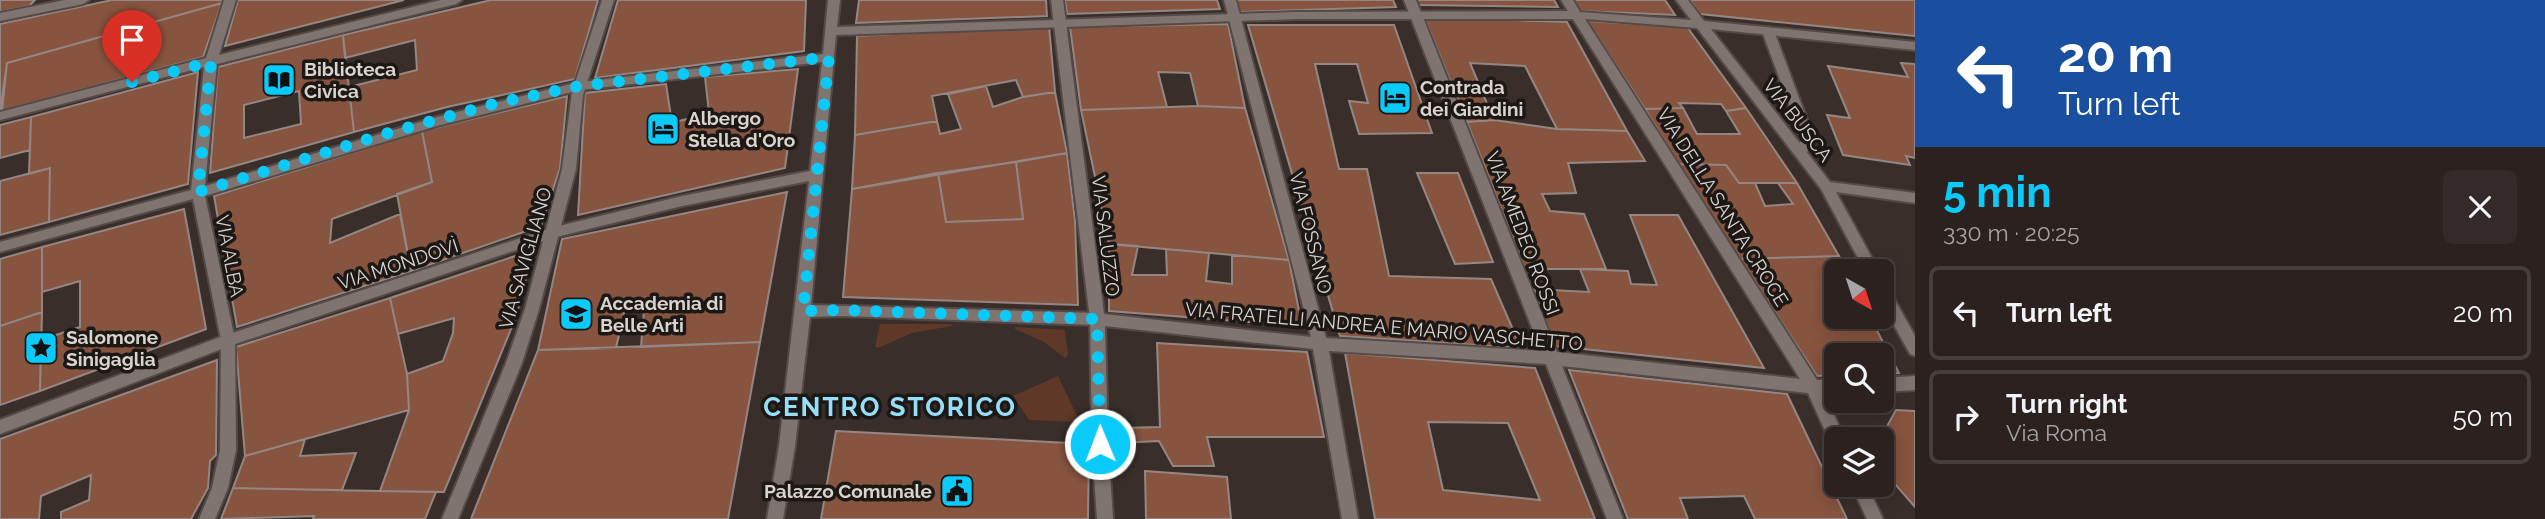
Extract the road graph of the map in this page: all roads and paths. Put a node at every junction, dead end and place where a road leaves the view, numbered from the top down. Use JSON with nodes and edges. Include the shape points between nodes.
{"nodes":[{"id":1,"x":83,"y":0,"type":"edge"},
{"id":2,"x":230,"y":0,"type":"edge"},
{"id":3,"x":456,"y":0,"type":"edge"},
{"id":4,"x":608,"y":0,"type":"edge"},
{"id":5,"x":834,"y":0,"type":"edge"},
{"id":6,"x":1057,"y":0,"type":"edge"},
{"id":7,"x":1230,"y":0,"type":"edge"},
{"id":8,"x":1567,"y":0,"type":"edge"},
{"id":9,"x":1682,"y":0,"type":"edge"},
{"id":10,"x":1413,"y":6,"type":"edge"},
{"id":11,"x":1576,"y":15,"type":"junction"},
{"id":12,"x":1235,"y":16,"type":"junction"},
{"id":13,"x":0,"y":17,"type":"edge"},
{"id":14,"x":1059,"y":21,"type":"junction"},
{"id":15,"x":1698,"y":24,"type":"junction"},
{"id":16,"x":832,"y":31,"type":"junction"},
{"id":17,"x":1768,"y":31,"type":"junction"},
{"id":18,"x":1915,"y":47,"type":"edge"},
{"id":19,"x":829,"y":57,"type":"junction"},
{"id":20,"x":211,"y":62,"type":"junction"},
{"id":21,"x":580,"y":86,"type":"junction"},
{"id":22,"x":0,"y":116,"type":"edge"},
{"id":23,"x":1800,"y":153,"type":"junction"},
{"id":24,"x":818,"y":174,"type":"junction"},
{"id":25,"x":1826,"y":186,"type":"junction"},
{"id":26,"x":198,"y":192,"type":"junction"},
{"id":27,"x":1915,"y":198,"type":"edge"},
{"id":28,"x":551,"y":233,"type":"junction"},
{"id":29,"x":0,"y":247,"type":"edge"},
{"id":30,"x":1866,"y":259,"type":"edge"},
{"id":31,"x":803,"y":311,"type":"junction"},
{"id":32,"x":1894,"y":312,"type":"edge"},
{"id":33,"x":1097,"y":319,"type":"junction"},
{"id":34,"x":228,"y":340,"type":"junction"},
{"id":35,"x":1320,"y":344,"type":"junction"},
{"id":36,"x":1915,"y":350,"type":"edge"},
{"id":37,"x":1551,"y":358,"type":"junction"},
{"id":38,"x":1915,"y":383,"type":"edge"},
{"id":39,"x":1894,"y":384,"type":"edge"},
{"id":40,"x":1824,"y":386,"type":"edge"},
{"id":41,"x":1812,"y":387,"type":"junction"},
{"id":42,"x":0,"y":427,"type":"edge"},
{"id":43,"x":1831,"y":427,"type":"edge"},
{"id":44,"x":1865,"y":497,"type":"edge"},
{"id":45,"x":207,"y":519,"type":"edge"},
{"id":46,"x":450,"y":519,"type":"edge"},
{"id":47,"x":775,"y":519,"type":"edge"},
{"id":48,"x":1105,"y":519,"type":"edge"},
{"id":49,"x":1350,"y":519,"type":"edge"},
{"id":50,"x":1615,"y":519,"type":"edge"},
{"id":51,"x":1875,"y":519,"type":"edge"}],
"edges":[{"from":1,"to":13,"type":"street"},
{"from":2,"to":20,"type":"street","name":"VIA ALBA"},
{"from":3,"to":20,"type":"street"},
{"from":4,"to":21,"type":"street","name":"VIA SAVIGLIANO"},
{"from":5,"to":16,"type":"street"},
{"from":6,"to":14,"type":"street","name":"VIA SALUZZO"},
{"from":7,"to":12,"type":"street","name":"VIA FOSSANO"},
{"from":8,"to":11,"type":"street","name":"VIA DELLA SANTA CROCE"},
{"from":9,"to":15,"type":"street","name":"VIA BUSCA"},
{"from":10,"to":11,"type":"street"},
{"from":10,"to":12,"type":"street"},
{"from":10,"to":37,"type":"street","name":"VIA AMEDEO ROSSI"},
{"from":11,"to":15,"type":"street"},
{"from":11,"to":41,"type":"street","name":"VIA DELLA SANTA CROCE"},
{"from":12,"to":14,"type":"street"},
{"from":12,"to":35,"type":"street","name":"VIA FOSSANO"},
{"from":14,"to":16,"type":"street"},
{"from":14,"to":33,"type":"street","name":"VIA SALUZZO"},
{"from":15,"to":17,"type":"street"},
{"from":15,"to":23,"type":"street","name":"VIA BUSCA"},
{"from":16,"to":19,"type":"street"},
{"from":17,"to":18,"type":"street"},
{"from":17,"to":23,"type":"street","via":[[1810,141]]},
{"from":19,"to":21,"type":"street"},
{"from":19,"to":24,"type":"street"},
{"from":20,"to":22,"type":"street"},
{"from":20,"to":26,"type":"street","name":"VIA ALBA"},
{"from":21,"to":26,"type":"street","via":[[388,133]]},
{"from":21,"to":28,"type":"street","name":"VIA SAVIGLIANO","via":[[569,170]]},
{"from":23,"to":25,"type":"street","name":"VIA BUSCA"},
{"from":24,"to":28,"type":"street","name":"VIA MONDOVÌ"},
{"from":24,"to":31,"type":"street"},
{"from":25,"to":27,"type":"street"},
{"from":25,"to":30,"type":"street","name":"VIA BUSCA"},
{"from":26,"to":29,"type":"street"},
{"from":26,"to":34,"type":"street","name":"VIA ALBA"},
{"from":28,"to":34,"type":"street","name":"VIA MONDOVÌ"},
{"from":28,"to":46,"type":"street","name":"VIA SAVIGLIANO","via":[[517,353]]},
{"from":31,"to":33,"type":"street","name":"VIA FRATELLI ANDREA E MARIO VASCHETTO"},
{"from":31,"to":47,"type":"street"},
{"from":32,"to":36,"type":"street"},
{"from":33,"to":35,"type":"street","name":"VIA FRATELLI ANDREA E MARIO VASCHETTO"},
{"from":33,"to":48,"type":"street","name":"VIA SALUZZO"},
{"from":34,"to":42,"type":"street","name":"VIA MONDOVÌ"},
{"from":34,"to":45,"type":"street","name":"VIA ALBA","via":[[228,450]]},
{"from":35,"to":37,"type":"street","name":"VIA FRATELLI ANDREA E MARIO VASCHETTO"},
{"from":35,"to":49,"type":"street","name":"VIA FOSSANO"},
{"from":37,"to":41,"type":"street","name":"VIA FRATELLI ANDREA E MARIO VASCHETTO"},
{"from":37,"to":50,"type":"street","name":"VIA AMEDEO ROSSI"},
{"from":38,"to":39,"type":"street"},
{"from":40,"to":41,"type":"street","name":"VIA FRATELLI ANDREA E MARIO VASCHETTO"},
{"from":41,"to":43,"type":"street","name":"VIA DELLA SANTA CROCE"},
{"from":44,"to":51,"type":"street"}]}
